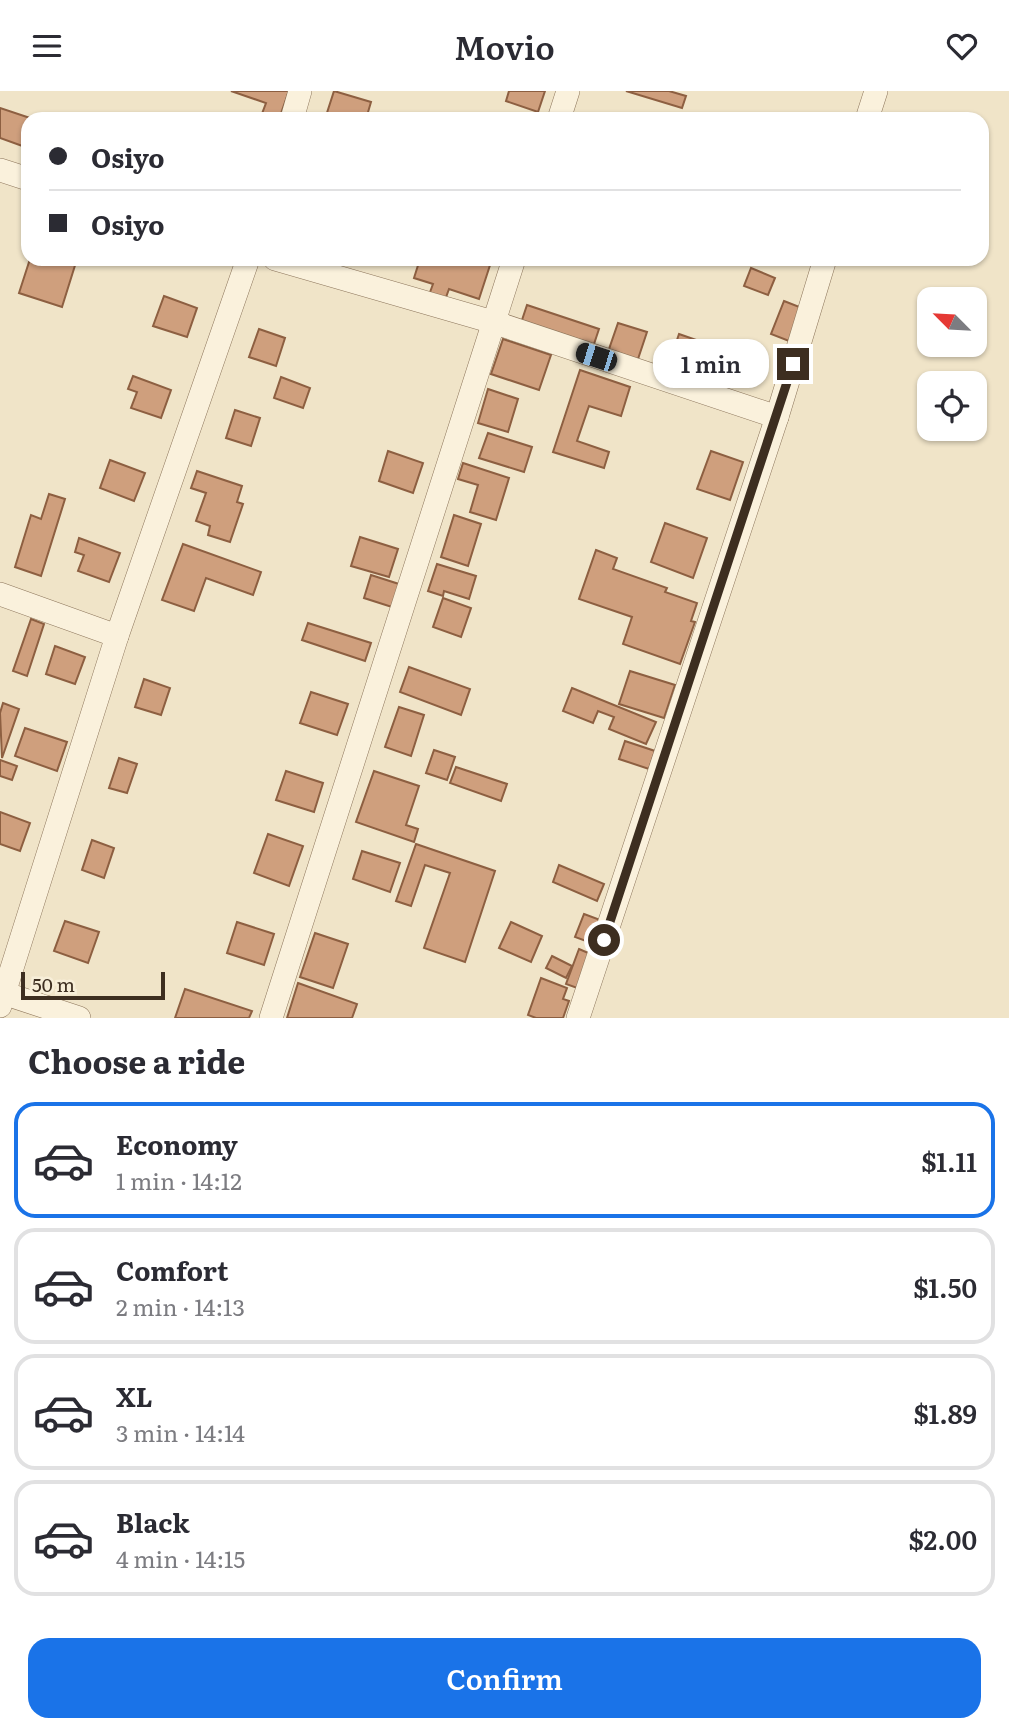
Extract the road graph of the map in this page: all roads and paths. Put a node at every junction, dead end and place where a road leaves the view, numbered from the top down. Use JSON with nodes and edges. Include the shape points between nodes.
{"nodes":[{"id":1,"x":300,"y":91,"type":"edge"},
{"id":2,"x":568,"y":91,"type":"edge"},
{"id":3,"x":876,"y":91,"type":"edge"},
{"id":4,"x":294,"y":112,"type":"edge"},
{"id":5,"x":561,"y":112,"type":"edge"},
{"id":6,"x":869,"y":112,"type":"edge"},
{"id":7,"x":0,"y":170,"type":"edge"},
{"id":8,"x":21,"y":177,"type":"edge"},
{"id":9,"x":246,"y":266,"type":"edge"},
{"id":10,"x":299,"y":266,"type":"edge"},
{"id":11,"x":512,"y":266,"type":"edge"},
{"id":12,"x":823,"y":266,"type":"edge"},
{"id":13,"x":494,"y":322,"type":"junction"},
{"id":14,"x":777,"y":417,"type":"junction"},
{"id":15,"x":0,"y":594,"type":"edge"},
{"id":16,"x":117,"y":636,"type":"junction"},
{"id":17,"x":1,"y":997,"type":"edge"},
{"id":18,"x":79,"y":1018,"type":"edge"},
{"id":19,"x":271,"y":1018,"type":"edge"},
{"id":20,"x":578,"y":1018,"type":"edge"}],
"edges":[{"from":1,"to":4,"type":"street"},
{"from":2,"to":5,"type":"street"},
{"from":3,"to":6,"type":"street"},
{"from":7,"to":8,"type":"street"},
{"from":9,"to":16,"type":"street"},
{"from":10,"to":13,"type":"street"},
{"from":11,"to":13,"type":"street"},
{"from":12,"to":14,"type":"street"},
{"from":13,"to":14,"type":"street"},
{"from":13,"to":19,"type":"street"},
{"from":14,"to":20,"type":"street"},
{"from":15,"to":16,"type":"street"},
{"from":16,"to":17,"type":"street"},
{"from":17,"to":18,"type":"street"}]}
